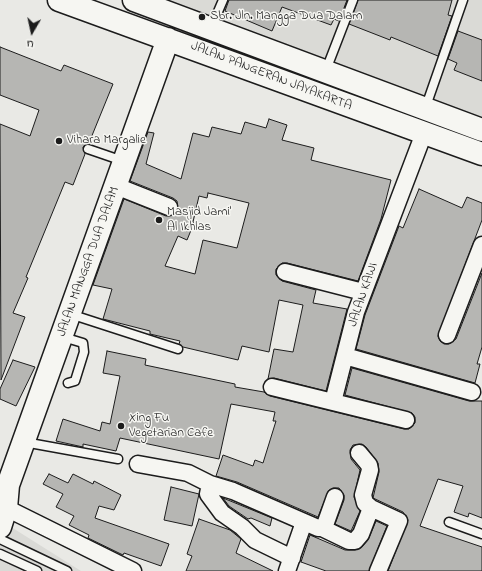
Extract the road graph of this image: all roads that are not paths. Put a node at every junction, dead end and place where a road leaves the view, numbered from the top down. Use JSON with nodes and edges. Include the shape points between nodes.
{"nodes":[{"id":1,"x":59,"y":0,"type":"edge"},
{"id":2,"x":223,"y":0,"type":"edge"},
{"id":3,"x":353,"y":0,"type":"edge"},
{"id":4,"x":463,"y":0,"type":"edge"},
{"id":5,"x":140,"y":1,"type":"edge"},
{"id":6,"x":211,"y":28,"type":"junction"},
{"id":7,"x":168,"y":39,"type":"junction"},
{"id":8,"x":321,"y":70,"type":"junction"},
{"id":9,"x":364,"y":86,"type":"junction"},
{"id":10,"x":308,"y":90,"type":"junction"},
{"id":11,"x":356,"y":109,"type":"junction"},
{"id":12,"x":425,"y":109,"type":"junction"},
{"id":13,"x":482,"y":130,"type":"edge"},
{"id":14,"x":424,"y":132,"type":"junction"},
{"id":15,"x":88,"y":149,"type":"dead end"},
{"id":16,"x":482,"y":154,"type":"edge"},
{"id":17,"x":124,"y":162,"type":"junction"},
{"id":18,"x":116,"y":186,"type":"junction"},
{"id":19,"x":169,"y":207,"type":"dead end"},
{"id":20,"x":482,"y":245,"type":"edge"},
{"id":21,"x":285,"y":272,"type":"dead end"},
{"id":22,"x":363,"y":292,"type":"junction"},
{"id":23,"x":70,"y":314,"type":"junction"},
{"id":24,"x":447,"y":335,"type":"dead end"},
{"id":25,"x":62,"y":336,"type":"junction"},
{"id":26,"x":178,"y":349,"type":"dead end"},
{"id":27,"x":345,"y":356,"type":"junction"},
{"id":28,"x":68,"y":383,"type":"dead end"},
{"id":29,"x":272,"y":387,"type":"dead end"},
{"id":30,"x":472,"y":392,"type":"dead end"},
{"id":31,"x":333,"y":402,"type":"junction"},
{"id":32,"x":406,"y":420,"type":"dead end"},
{"id":33,"x":24,"y":442,"type":"junction"},
{"id":34,"x":359,"y":453,"type":"dead end"},
{"id":35,"x":118,"y":459,"type":"dead end"},
{"id":36,"x":138,"y":464,"type":"dead end"},
{"id":37,"x":210,"y":484,"type":"junction"},
{"id":38,"x":335,"y":497,"type":"dead end"},
{"id":39,"x":3,"y":503,"type":"edge"},
{"id":40,"x":371,"y":508,"type":"junction"},
{"id":41,"x":304,"y":522,"type":"junction"},
{"id":42,"x":449,"y":522,"type":"dead end"},
{"id":43,"x":322,"y":528,"type":"junction"},
{"id":44,"x":482,"y":534,"type":"edge"},
{"id":45,"x":0,"y":539,"type":"edge"},
{"id":46,"x":0,"y":554,"type":"edge"},
{"id":47,"x":292,"y":567,"type":"edge"},
{"id":48,"x":37,"y":571,"type":"edge"},
{"id":49,"x":67,"y":571,"type":"edge"},
{"id":50,"x":133,"y":571,"type":"edge"},
{"id":51,"x":378,"y":571,"type":"edge"}],
"edges":[{"from":1,"to":7,"type":"main road","name":"JALAN PANGERAN JAYAKARTA"},
{"from":2,"to":6,"type":"lane"},
{"from":3,"to":8,"type":"lane"},
{"from":4,"to":12,"type":"lane"},
{"from":5,"to":6,"type":"main road","name":"JALAN PANGERAN JAYAKARTA"},
{"from":6,"to":8,"type":"main road","name":"JALAN PANGERAN JAYAKARTA"},
{"from":7,"to":10,"type":"main road","name":"JALAN PANGERAN JAYAKARTA"},
{"from":7,"to":17,"type":"main road","name":"JALAN MANGGA DUA DALAM"},
{"from":8,"to":9,"type":"main road","name":"JALAN PANGERAN JAYAKARTA"},
{"from":8,"to":10,"type":"main road","via":[[316,82]]},
{"from":9,"to":11,"type":"main road","via":[[352,92],[351,99]]},
{"from":9,"to":12,"type":"main road","name":"JALAN PANGERAN JAYAKARTA"},
{"from":10,"to":11,"type":"main road","name":"JALAN PANGERAN JAYAKARTA"},
{"from":11,"to":14,"type":"main road","name":"JALAN PANGERAN JAYAKARTA"},
{"from":12,"to":13,"type":"main road","name":"JALAN PANGERAN JAYAKARTA"},
{"from":14,"to":16,"type":"main road","name":"JALAN PANGERAN JAYAKARTA"},
{"from":14,"to":22,"type":"street","name":"JALAN KAWI"},
{"from":15,"to":17,"type":"lane"},
{"from":17,"to":18,"type":"main road","name":"JALAN MANGGA DUA DALAM"},
{"from":18,"to":19,"type":"street"},
{"from":18,"to":23,"type":"main road","name":"JALAN MANGGA DUA DALAM"},
{"from":20,"to":24,"type":"street"},
{"from":21,"to":22,"type":"street"},
{"from":22,"to":27,"type":"street","name":"JALAN KAWI"},
{"from":23,"to":25,"type":"main road","name":"JALAN MANGGA DUA DALAM"},
{"from":23,"to":26,"type":"lane"},
{"from":25,"to":28,"type":"lane","via":[[83,343],[84,352],[75,381]]},
{"from":25,"to":33,"type":"main road","name":"JALAN MANGGA DUA DALAM"},
{"from":27,"to":30,"type":"street"},
{"from":27,"to":31,"type":"street","name":"JALAN KAWI"},
{"from":29,"to":31,"type":"street"},
{"from":31,"to":32,"type":"street"},
{"from":33,"to":35,"type":"lane"},
{"from":33,"to":39,"type":"main road","name":"JALAN MANGGA DUA DALAM"},
{"from":34,"to":40,"type":"street","via":[[369,465],[363,495],[365,503]]},
{"from":36,"to":37,"type":"street","via":[[188,473]]},
{"from":37,"to":41,"type":"street","via":[[234,491]]},
{"from":37,"to":47,"type":"street","via":[[208,494],[222,513]]},
{"from":38,"to":43,"type":"street"},
{"from":39,"to":50,"type":"street"},
{"from":40,"to":43,"type":"street","via":[[356,541],[349,541]]},
{"from":40,"to":51,"type":"street","via":[[399,522]]},
{"from":41,"to":43,"type":"street"},
{"from":41,"to":47,"type":"street"},
{"from":42,"to":44,"type":"lane"},
{"from":45,"to":49,"type":"lane"},
{"from":46,"to":48,"type":"lane"}]}
